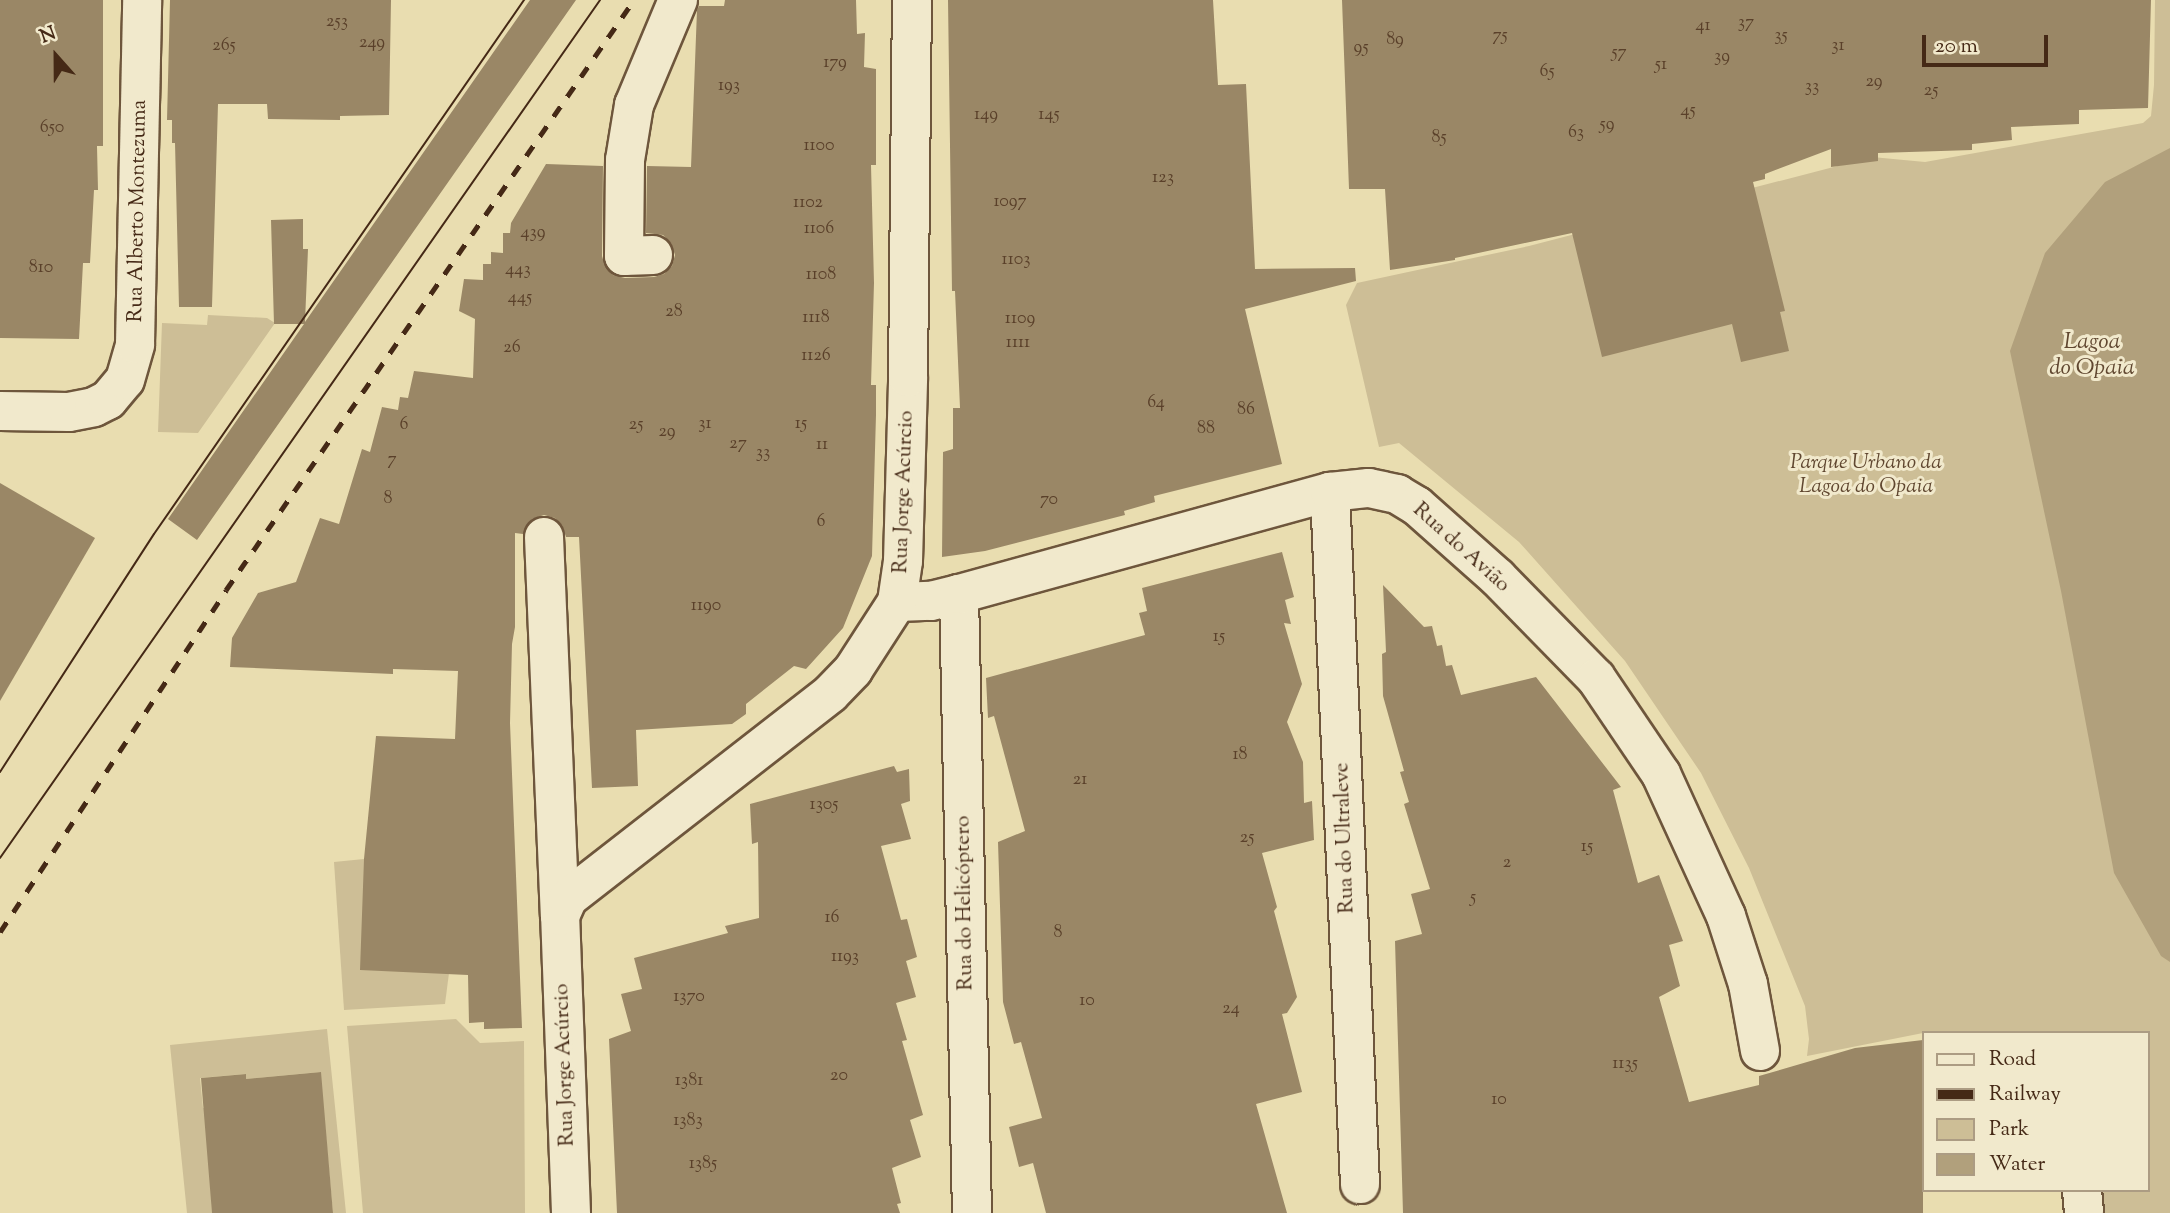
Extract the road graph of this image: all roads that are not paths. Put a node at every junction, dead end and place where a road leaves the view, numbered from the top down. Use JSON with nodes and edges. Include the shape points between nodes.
{"nodes":[{"id":1,"x":142,"y":0,"type":"edge"},
{"id":2,"x":678,"y":0,"type":"edge"},
{"id":3,"x":912,"y":0,"type":"edge"},
{"id":4,"x":653,"y":255,"type":"dead end"},
{"id":5,"x":0,"y":411,"type":"edge"},
{"id":6,"x":1330,"y":492,"type":"junction"},
{"id":7,"x":544,"y":537,"type":"dead end"},
{"id":8,"x":959,"y":594,"type":"junction"},
{"id":9,"x":897,"y":602,"type":"junction"},
{"id":10,"x":560,"y":916,"type":"junction"},
{"id":11,"x":1760,"y":1051,"type":"dead end"},
{"id":12,"x":1360,"y":1184,"type":"dead end"},
{"id":13,"x":2082,"y":1192,"type":"edge"},
{"id":14,"x":571,"y":1213,"type":"edge"},
{"id":15,"x":972,"y":1213,"type":"edge"},
{"id":16,"x":2084,"y":1213,"type":"edge"}],
"edges":[{"from":1,"to":5,"type":"street","name":"Rua Alberto Montezuma","via":[[135,344],[125,380],[108,400],[94,407],[69,412]]},
{"from":2,"to":4,"type":"street","via":[[634,105],[625,160],[624,256]]},
{"from":3,"to":9,"type":"street","name":"Rua Jorge Acúrcio","via":[[908,377],[903,561]]},
{"from":6,"to":8,"type":"street","name":"Rua do Avião"},
{"from":6,"to":11,"type":"street","name":"Rua do Avião","via":[[1369,488],[1397,494],[1417,506],[1498,578],[1596,678],[1661,774],[1721,904],[1748,984]]},
{"from":6,"to":12,"type":"street","name":"Rua do Ultraleve"},
{"from":7,"to":10,"type":"street","name":"Rua Jorge Acúrcio"},
{"from":8,"to":9,"type":"street","name":"Rua do Avião"},
{"from":8,"to":15,"type":"street","name":"Rua do Helicóptero"},
{"from":9,"to":10,"type":"street","name":"Rua Jorge Acúrcio","via":[[867,652],[831,693],[582,885],[568,898]]},
{"from":10,"to":14,"type":"street","name":"Rua Jorge Acúrcio"},
{"from":13,"to":16,"type":"street"}]}
